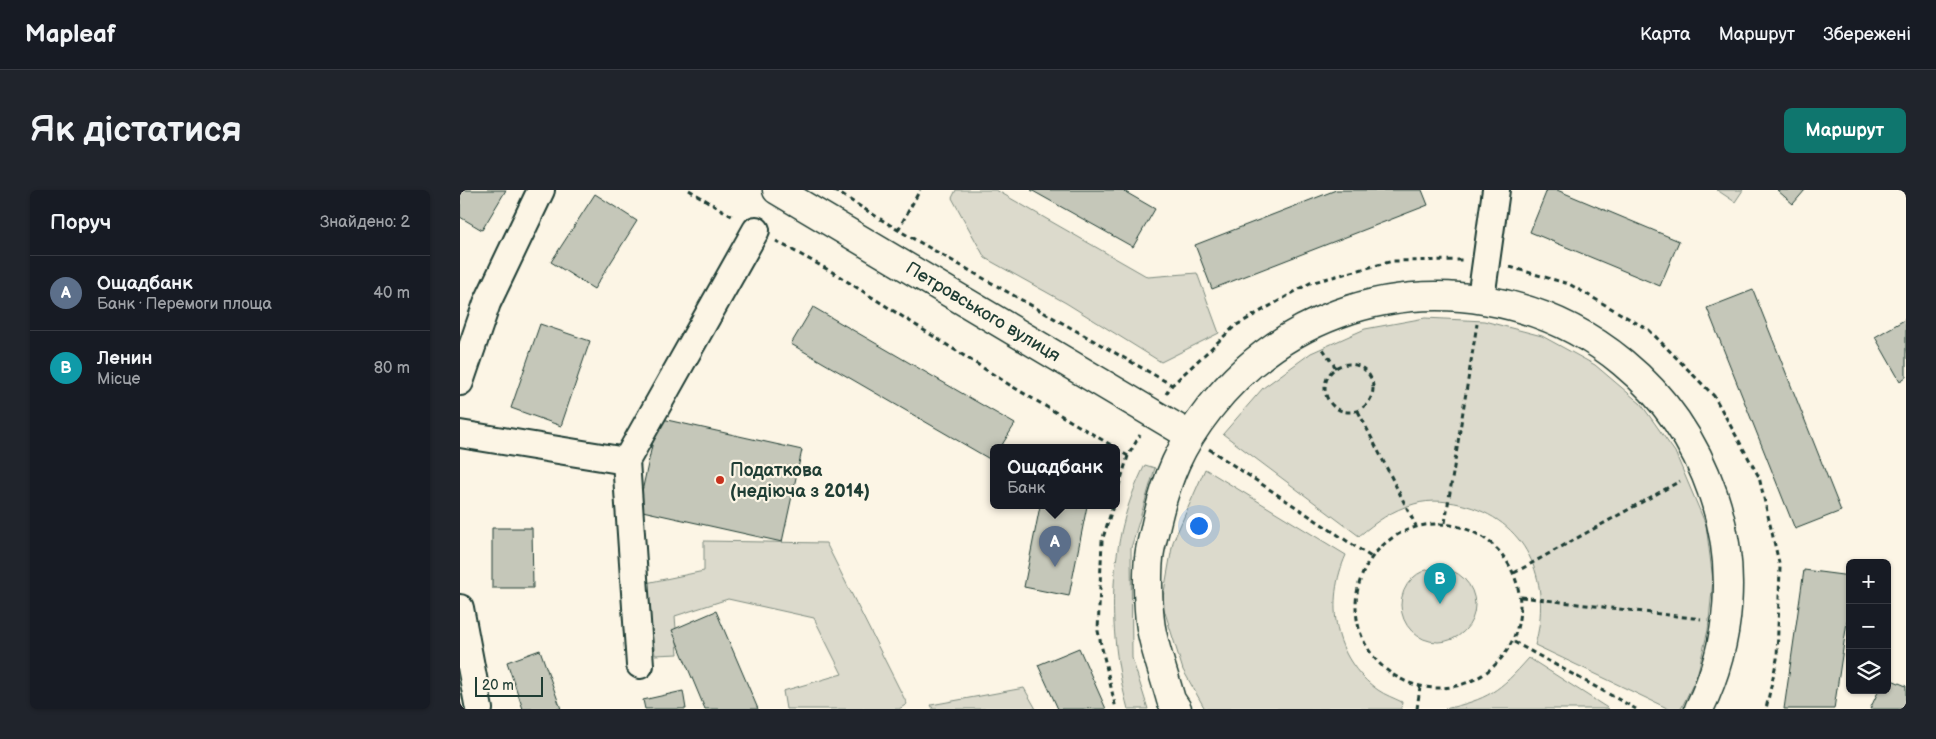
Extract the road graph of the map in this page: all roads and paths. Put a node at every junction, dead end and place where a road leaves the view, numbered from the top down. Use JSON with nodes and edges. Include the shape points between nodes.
{"nodes":[{"id":1,"x":541,"y":190,"type":"edge"},
{"id":2,"x":689,"y":190,"type":"edge"},
{"id":3,"x":777,"y":190,"type":"edge"},
{"id":4,"x":834,"y":190,"type":"edge"},
{"id":5,"x":920,"y":190,"type":"edge"},
{"id":6,"x":1496,"y":190,"type":"edge"},
{"id":7,"x":756,"y":230,"type":"junction"},
{"id":8,"x":898,"y":230,"type":"junction"},
{"id":9,"x":1486,"y":260,"type":"junction"},
{"id":10,"x":1481,"y":298,"type":"junction"},
{"id":11,"x":460,"y":382,"type":"edge"},
{"id":12,"x":1172,"y":385,"type":"junction"},
{"id":13,"x":1358,"y":411,"type":"junction"},
{"id":14,"x":1152,"y":415,"type":"junction"},
{"id":15,"x":460,"y":434,"type":"edge"},
{"id":16,"x":1189,"y":435,"type":"junction"},
{"id":17,"x":1109,"y":444,"type":"edge"},
{"id":18,"x":1120,"y":451,"type":"edge"},
{"id":19,"x":1128,"y":456,"type":"junction"},
{"id":20,"x":626,"y":461,"type":"junction"},
{"id":21,"x":1704,"y":467,"type":"junction"},
{"id":22,"x":1120,"y":482,"type":"edge"},
{"id":23,"x":1112,"y":509,"type":"edge"},
{"id":24,"x":1445,"y":523,"type":"junction"},
{"id":25,"x":1416,"y":526,"type":"junction"},
{"id":26,"x":1371,"y":557,"type":"junction"},
{"id":27,"x":1514,"y":573,"type":"junction"},
{"id":28,"x":1521,"y":597,"type":"junction"},
{"id":29,"x":460,"y":608,"type":"edge"},
{"id":30,"x":1727,"y":622,"type":"junction"},
{"id":31,"x":1514,"y":642,"type":"junction"},
{"id":32,"x":640,"y":664,"type":"dead end"},
{"id":33,"x":1420,"y":687,"type":"junction"},
{"id":34,"x":480,"y":709,"type":"edge"},
{"id":35,"x":1116,"y":709,"type":"edge"},
{"id":36,"x":1177,"y":709,"type":"edge"},
{"id":37,"x":1417,"y":709,"type":"edge"},
{"id":38,"x":1636,"y":709,"type":"edge"},
{"id":39,"x":1699,"y":709,"type":"edge"},
{"id":40,"x":1766,"y":709,"type":"edge"}],
"edges":[{"from":1,"to":11,"type":"street","via":[[487,303]]},
{"from":2,"to":7,"type":"path"},
{"from":3,"to":14,"type":"main road","name":"Петровського вулиця"},
{"from":4,"to":8,"type":"path"},
{"from":5,"to":8,"type":"path"},
{"from":6,"to":9,"type":"street"},
{"from":7,"to":17,"type":"path","via":[[834,273],[1012,387]]},
{"from":7,"to":20,"type":"street"},
{"from":8,"to":12,"type":"path"},
{"from":9,"to":10,"type":"street"},
{"from":9,"to":12,"type":"path","via":[[1394,261],[1310,283],[1235,326]]},
{"from":9,"to":40,"type":"path","via":[[1569,284],[1649,330],[1714,396],[1759,477],[1780,566],[1777,659]]},
{"from":10,"to":16,"type":"main road","via":[[1437,295],[1392,298],[1349,309],[1308,325],[1266,351],[1230,382]]},
{"from":10,"to":21,"type":"main road","via":[[1538,312],[1590,338],[1613,355],[1636,373],[1675,416]]},
{"from":10,"to":24,"type":"path"},
{"from":12,"to":14,"type":"path"},
{"from":13,"to":13,"type":"path","via":[[1370,401],[1374,384],[1366,370],[1344,364],[1330,374],[1325,388],[1326,397],[1342,411]]},
{"from":13,"to":25,"type":"path"},
{"from":14,"to":16,"type":"main road","name":"Петровського вулиця"},
{"from":14,"to":19,"type":"path"},
{"from":15,"to":20,"type":"street"},
{"from":16,"to":26,"type":"path"},
{"from":16,"to":36,"type":"main road","via":[[1165,485],[1149,556],[1151,630],[1171,700]]},
{"from":18,"to":19,"type":"path"},
{"from":19,"to":22,"type":"path"},
{"from":20,"to":32,"type":"street"},
{"from":21,"to":27,"type":"path"},
{"from":21,"to":30,"type":"main road","via":[[1721,517],[1729,570]]},
{"from":23,"to":35,"type":"path","via":[[1102,541],[1098,631]]},
{"from":24,"to":25,"type":"path"},
{"from":24,"to":27,"type":"path","via":[[1474,531],[1498,548]]},
{"from":25,"to":26,"type":"path","via":[[1391,537]]},
{"from":26,"to":33,"type":"path","via":[[1357,585],[1355,618],[1367,649],[1389,674]]},
{"from":27,"to":28,"type":"path"},
{"from":28,"to":30,"type":"path"},
{"from":28,"to":31,"type":"path","via":[[1520,620]]},
{"from":29,"to":34,"type":"street"},
{"from":30,"to":39,"type":"main road","via":[[1713,682]]},
{"from":31,"to":33,"type":"path","via":[[1497,665],[1474,681],[1447,689]]},
{"from":31,"to":38,"type":"path"},
{"from":33,"to":37,"type":"path"}]}
